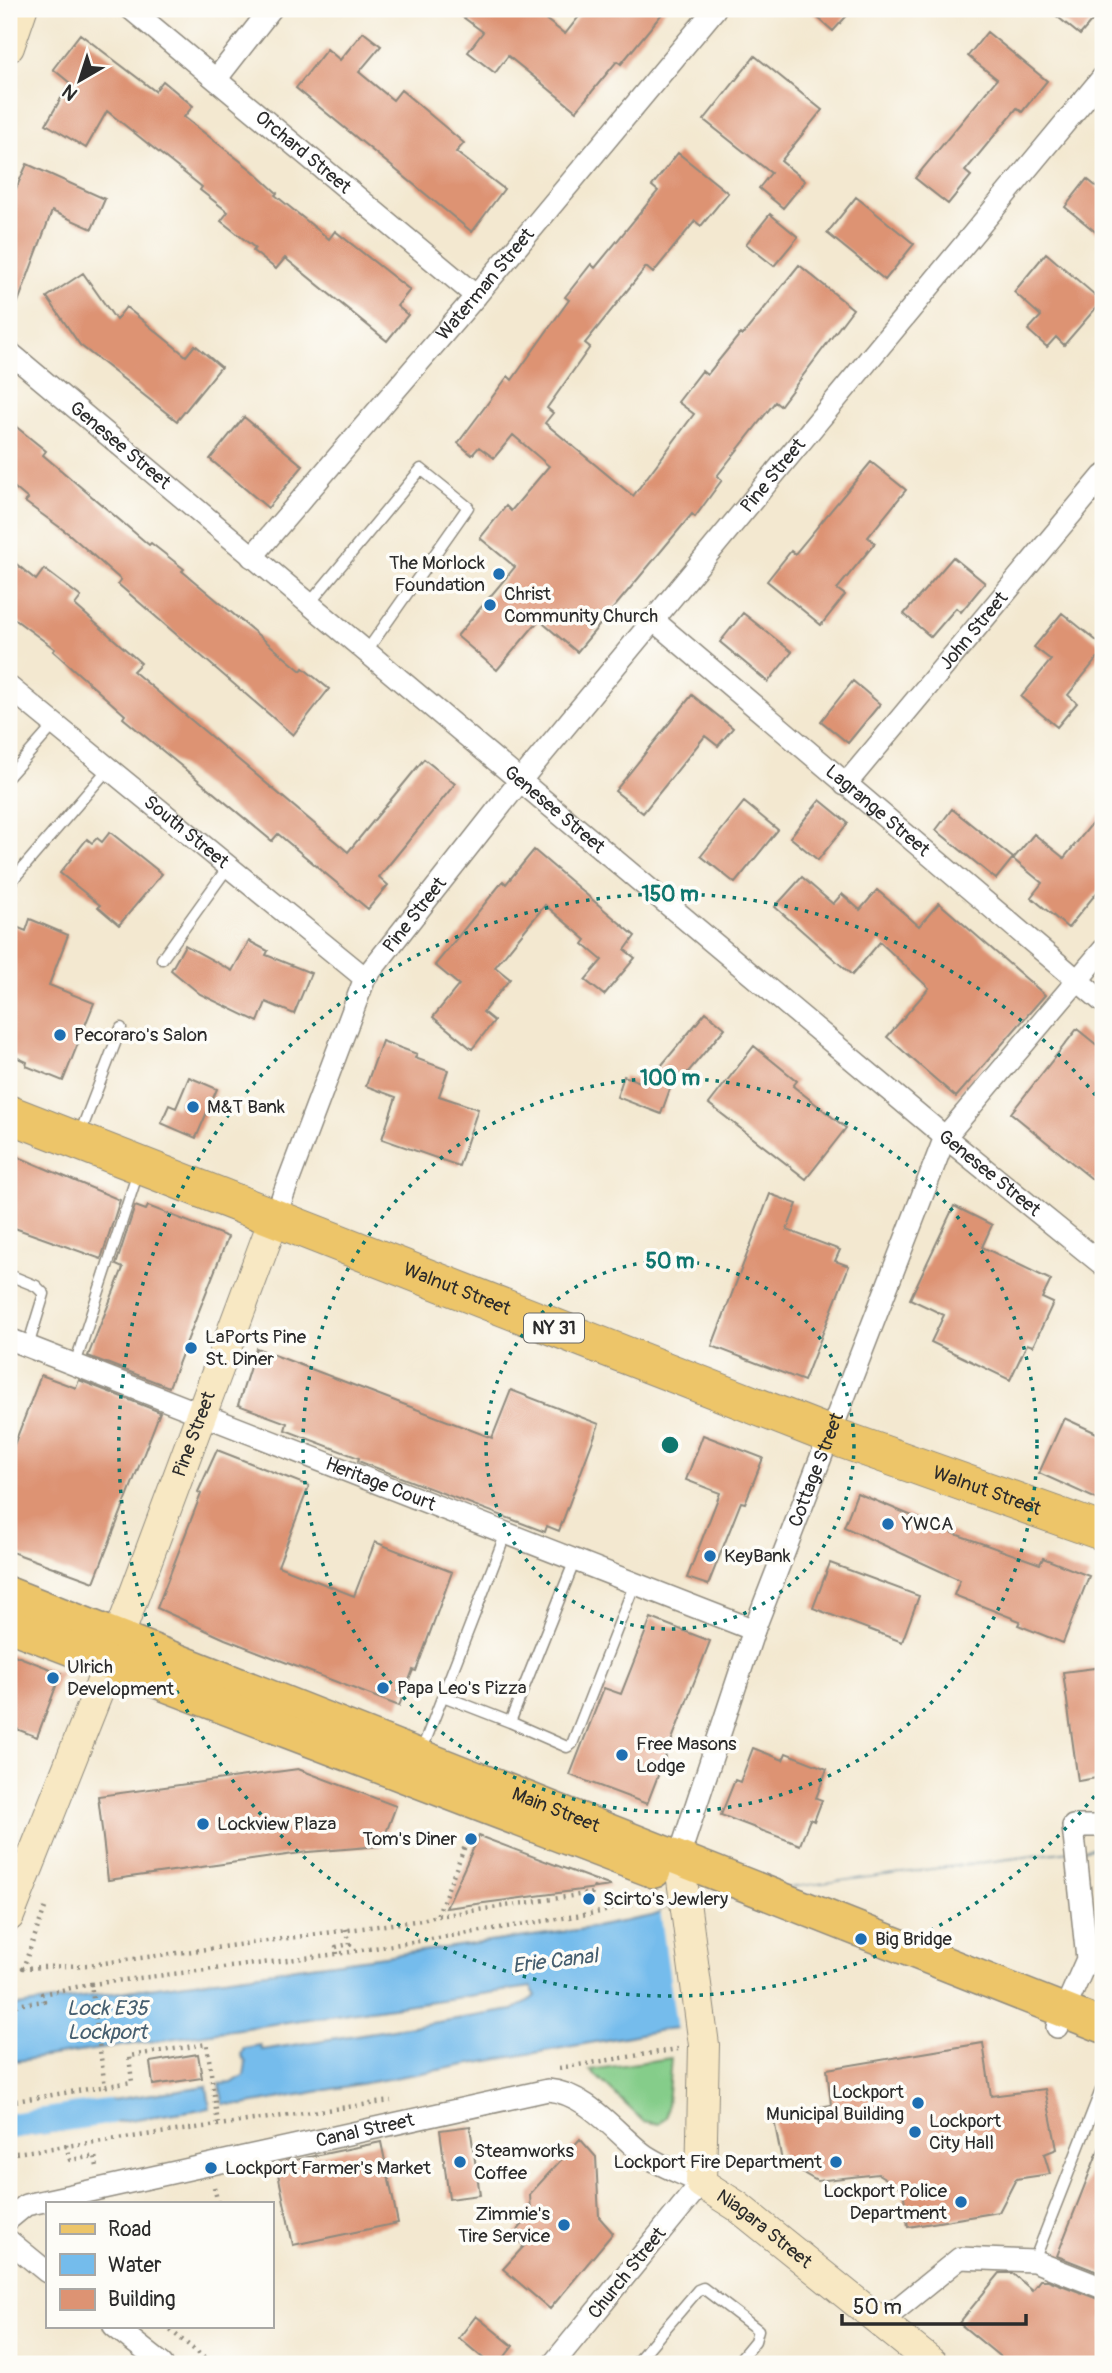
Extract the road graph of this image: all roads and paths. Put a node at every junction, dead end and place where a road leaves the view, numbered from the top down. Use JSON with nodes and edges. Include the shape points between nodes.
{"nodes":[{"id":1,"x":22,"y":9,"type":"edge"},
{"id":2,"x":131,"y":9,"type":"edge"},
{"id":3,"x":271,"y":9,"type":"edge"},
{"id":4,"x":715,"y":9,"type":"edge"},
{"id":5,"x":10,"y":41,"type":"edge"},
{"id":6,"x":1103,"y":76,"type":"edge"},
{"id":7,"x":217,"y":78,"type":"junction"},
{"id":8,"x":476,"y":296,"type":"junction"},
{"id":9,"x":9,"y":352,"type":"edge"},
{"id":10,"x":1103,"y":475,"type":"edge"},
{"id":11,"x":252,"y":557,"type":"junction"},
{"id":12,"x":309,"y":604,"type":"junction"},
{"id":13,"x":652,"y":619,"type":"junction"},
{"id":14,"x":366,"y":652,"type":"junction"},
{"id":15,"x":9,"y":687,"type":"edge"},
{"id":16,"x":55,"y":724,"type":"junction"},
{"id":17,"x":109,"y":768,"type":"junction"},
{"id":18,"x":9,"y":776,"type":"edge"},
{"id":19,"x":520,"y":781,"type":"junction"},
{"id":20,"x":845,"y":785,"type":"junction"},
{"id":21,"x":228,"y":867,"type":"junction"},
{"id":22,"x":9,"y":884,"type":"edge"},
{"id":23,"x":1103,"y":950,"type":"edge"},
{"id":24,"x":162,"y":959,"type":"dead end"},
{"id":25,"x":365,"y":978,"type":"junction"},
{"id":26,"x":1078,"y":981,"type":"junction"},
{"id":27,"x":1103,"y":1002,"type":"edge"},
{"id":28,"x":121,"y":1028,"type":"dead end"},
{"id":29,"x":9,"y":1114,"type":"edge"},
{"id":30,"x":945,"y":1137,"type":"junction"},
{"id":31,"x":77,"y":1141,"type":"junction"},
{"id":32,"x":140,"y":1166,"type":"junction"},
{"id":33,"x":274,"y":1219,"type":"junction"},
{"id":34,"x":1103,"y":1265,"type":"edge"},
{"id":35,"x":9,"y":1275,"type":"edge"},
{"id":36,"x":18,"y":1342,"type":"edge"},
{"id":37,"x":75,"y":1364,"type":"junction"},
{"id":38,"x":201,"y":1413,"type":"junction"},
{"id":39,"x":831,"y":1435,"type":"junction"},
{"id":40,"x":1103,"y":1532,"type":"edge"},
{"id":41,"x":506,"y":1533,"type":"junction"},
{"id":42,"x":575,"y":1560,"type":"junction"},
{"id":43,"x":635,"y":1583,"type":"junction"},
{"id":44,"x":9,"y":1594,"type":"edge"},
{"id":45,"x":9,"y":1625,"type":"edge"},
{"id":46,"x":754,"y":1630,"type":"junction"},
{"id":47,"x":113,"y":1651,"type":"junction"},
{"id":48,"x":443,"y":1696,"type":"junction"},
{"id":49,"x":510,"y":1723,"type":"junction"},
{"id":50,"x":420,"y":1755,"type":"junction"},
{"id":51,"x":1103,"y":1826,"type":"edge"},
{"id":52,"x":472,"y":1828,"type":"dead end"},
{"id":53,"x":599,"y":1875,"type":"dead end"},
{"id":54,"x":682,"y":1881,"type":"junction"},
{"id":55,"x":640,"y":1901,"type":"dead end"},
{"id":56,"x":45,"y":1909,"type":"dead end"},
{"id":57,"x":9,"y":1916,"type":"edge"},
{"id":58,"x":437,"y":1916,"type":"junction"},
{"id":59,"x":346,"y":1929,"type":"junction"},
{"id":60,"x":337,"y":1954,"type":"junction"},
{"id":61,"x":91,"y":1984,"type":"junction"},
{"id":62,"x":9,"y":2006,"type":"edge"},
{"id":63,"x":1059,"y":2007,"type":"junction"},
{"id":64,"x":1103,"y":2026,"type":"edge"},
{"id":65,"x":1103,"y":2040,"type":"edge"},
{"id":66,"x":704,"y":2045,"type":"joint"},
{"id":67,"x":1103,"y":2085,"type":"edge"},
{"id":68,"x":105,"y":2087,"type":"junction"},
{"id":69,"x":9,"y":2102,"type":"edge"},
{"id":70,"x":412,"y":2120,"type":"junction"},
{"id":71,"x":218,"y":2124,"type":"junction"},
{"id":72,"x":66,"y":2146,"type":"junction"},
{"id":73,"x":9,"y":2154,"type":"edge"},
{"id":74,"x":95,"y":2156,"type":"dead end"},
{"id":75,"x":701,"y":2183,"type":"junction"},
{"id":76,"x":9,"y":2219,"type":"edge"},
{"id":77,"x":9,"y":2241,"type":"edge"},
{"id":78,"x":1034,"y":2261,"type":"junction"},
{"id":79,"x":46,"y":2271,"type":"edge"},
{"id":80,"x":1103,"y":2288,"type":"edge"},
{"id":81,"x":881,"y":2322,"type":"junction"},
{"id":82,"x":117,"y":2328,"type":"edge"},
{"id":83,"x":167,"y":2328,"type":"edge"},
{"id":84,"x":162,"y":2364,"type":"edge"},
{"id":85,"x":212,"y":2364,"type":"edge"},
{"id":86,"x":553,"y":2364,"type":"edge"},
{"id":87,"x":635,"y":2364,"type":"edge"},
{"id":88,"x":736,"y":2364,"type":"edge"},
{"id":89,"x":933,"y":2364,"type":"edge"}],
"edges":[{"from":1,"to":5,"type":"street"},
{"from":2,"to":7,"type":"street","name":"Orchard Street"},
{"from":3,"to":7,"type":"street"},
{"from":4,"to":8,"type":"street","name":"Waterman Street"},
{"from":6,"to":13,"type":"street","name":"Pine Street"},
{"from":7,"to":8,"type":"street","name":"Orchard Street"},
{"from":8,"to":11,"type":"street","name":"Waterman Street"},
{"from":9,"to":11,"type":"street","name":"Genesee Street"},
{"from":10,"to":20,"type":"street","name":"John Street"},
{"from":11,"to":12,"type":"street","name":"Genesee Street"},
{"from":12,"to":14,"type":"street","name":"Genesee Street"},
{"from":12,"to":14,"type":"lane","via":[[421,469],[468,507]]},
{"from":13,"to":19,"type":"street","name":"Pine Street"},
{"from":13,"to":20,"type":"street","name":"Lagrange Street"},
{"from":14,"to":19,"type":"street","name":"Genesee Street"},
{"from":15,"to":16,"type":"street","name":"South Street"},
{"from":16,"to":17,"type":"street","name":"South Street"},
{"from":16,"to":18,"type":"lane"},
{"from":17,"to":21,"type":"street","name":"South Street"},
{"from":17,"to":22,"type":"lane"},
{"from":19,"to":25,"type":"street","name":"Pine Street"},
{"from":19,"to":30,"type":"street","name":"Genesee Street"},
{"from":20,"to":26,"type":"street","name":"Lagrange Street"},
{"from":21,"to":24,"type":"lane"},
{"from":21,"to":25,"type":"street","name":"South Street"},
{"from":23,"to":26,"type":"street","name":"Cottage Street"},
{"from":25,"to":33,"type":"street","name":"Pine Street"},
{"from":26,"to":27,"type":"street","name":"Lagrange Street"},
{"from":26,"to":30,"type":"street","name":"Cottage Street"},
{"from":28,"to":31,"type":"lane"},
{"from":29,"to":31,"type":"highway","name":"Walnut Street","number":"NY 31"},
{"from":30,"to":34,"type":"street","name":"Genesee Street"},
{"from":30,"to":39,"type":"street","name":"Cottage Street"},
{"from":31,"to":32,"type":"highway","name":"Walnut Street","number":"NY 31"},
{"from":32,"to":33,"type":"highway","name":"Walnut Street","number":"NY 31"},
{"from":32,"to":37,"type":"lane"},
{"from":33,"to":38,"type":"street","name":"Pine Street"},
{"from":33,"to":39,"type":"highway","name":"Walnut Street","number":"NY 31"},
{"from":35,"to":36,"type":"lane","via":[[44,1294]]},
{"from":36,"to":37,"type":"street","name":"Heritage Court"},
{"from":37,"to":38,"type":"street","name":"Heritage Court"},
{"from":38,"to":41,"type":"street","name":"Heritage Court"},
{"from":38,"to":47,"type":"street","name":"Pine Street"},
{"from":39,"to":40,"type":"highway","name":"Walnut Street","number":"NY 31"},
{"from":39,"to":46,"type":"street","name":"Cottage Street"},
{"from":41,"to":42,"type":"street","name":"Heritage Court"},
{"from":41,"to":48,"type":"lane"},
{"from":42,"to":43,"type":"street","name":"Heritage Court"},
{"from":42,"to":49,"type":"lane"},
{"from":43,"to":46,"type":"street","name":"Heritage Court"},
{"from":43,"to":49,"type":"lane","via":[[572,1744]]},
{"from":44,"to":47,"type":"main road","name":"Main Street"},
{"from":45,"to":47,"type":"main road","name":"Main Street"},
{"from":46,"to":54,"type":"street","name":"Cottage Street"},
{"from":47,"to":50,"type":"main road","name":"Main Street"},
{"from":47,"to":54,"type":"main road","name":"Main Street"},
{"from":47,"to":57,"type":"street","name":"Pine Street"},
{"from":48,"to":49,"type":"lane"},
{"from":48,"to":50,"type":"lane"},
{"from":50,"to":54,"type":"main road","name":"Main Street"},
{"from":51,"to":63,"type":"street","via":[[1073,1826],[1087,1959]]},
{"from":52,"to":58,"type":"path"},
{"from":53,"to":58,"type":"path","via":[[592,1893]]},
{"from":54,"to":63,"type":"main road","name":"Main Street","via":[[766,1891]]},
{"from":54,"to":63,"type":"main road","name":"Main Street","via":[[1003,2005]]},
{"from":54,"to":66,"type":"street","name":"Cottage Street"},
{"from":55,"to":60,"type":"path","via":[[601,1912]]},
{"from":56,"to":59,"type":"path","via":[[23,1968],[89,1965]]},
{"from":58,"to":59,"type":"path"},
{"from":59,"to":60,"type":"path","via":[[350,1944],[336,1947]]},
{"from":60,"to":61,"type":"path"},
{"from":61,"to":62,"type":"path","via":[[42,1994],[44,2001]]},
{"from":61,"to":68,"type":"path"},
{"from":63,"to":64,"type":"main road","name":"Main Street"},
{"from":63,"to":65,"type":"main road","name":"Main Street"},
{"from":66,"to":75,"type":"street","name":"Niagara Street"},
{"from":67,"to":78,"type":"lane"},
{"from":68,"to":69,"type":"path"},
{"from":68,"to":71,"type":"path","via":[[132,2082],[130,2056],[207,2044]]},
{"from":70,"to":71,"type":"path","via":[[389,2099]]},
{"from":70,"to":75,"type":"street","name":"Canal Street","via":[[556,2090],[583,2104],[645,2155]]},
{"from":70,"to":76,"type":"street","name":"Canal Street","via":[[26,2205]]},
{"from":71,"to":72,"type":"path"},
{"from":72,"to":73,"type":"path"},
{"from":72,"to":74,"type":"path","via":[[70,2160]]},
{"from":75,"to":81,"type":"street","name":"Niagara Street","via":[[737,2206]]},
{"from":75,"to":86,"type":"street","name":"Church Street"},
{"from":77,"to":79,"type":"street"},
{"from":78,"to":80,"type":"street"},
{"from":78,"to":81,"type":"street","via":[[960,2258]]},
{"from":81,"to":89,"type":"street","name":"Niagara Street"},
{"from":82,"to":84,"type":"street"},
{"from":83,"to":85,"type":"path"},
{"from":87,"to":88,"type":"lane","via":[[703,2288],[758,2330]]}]}
